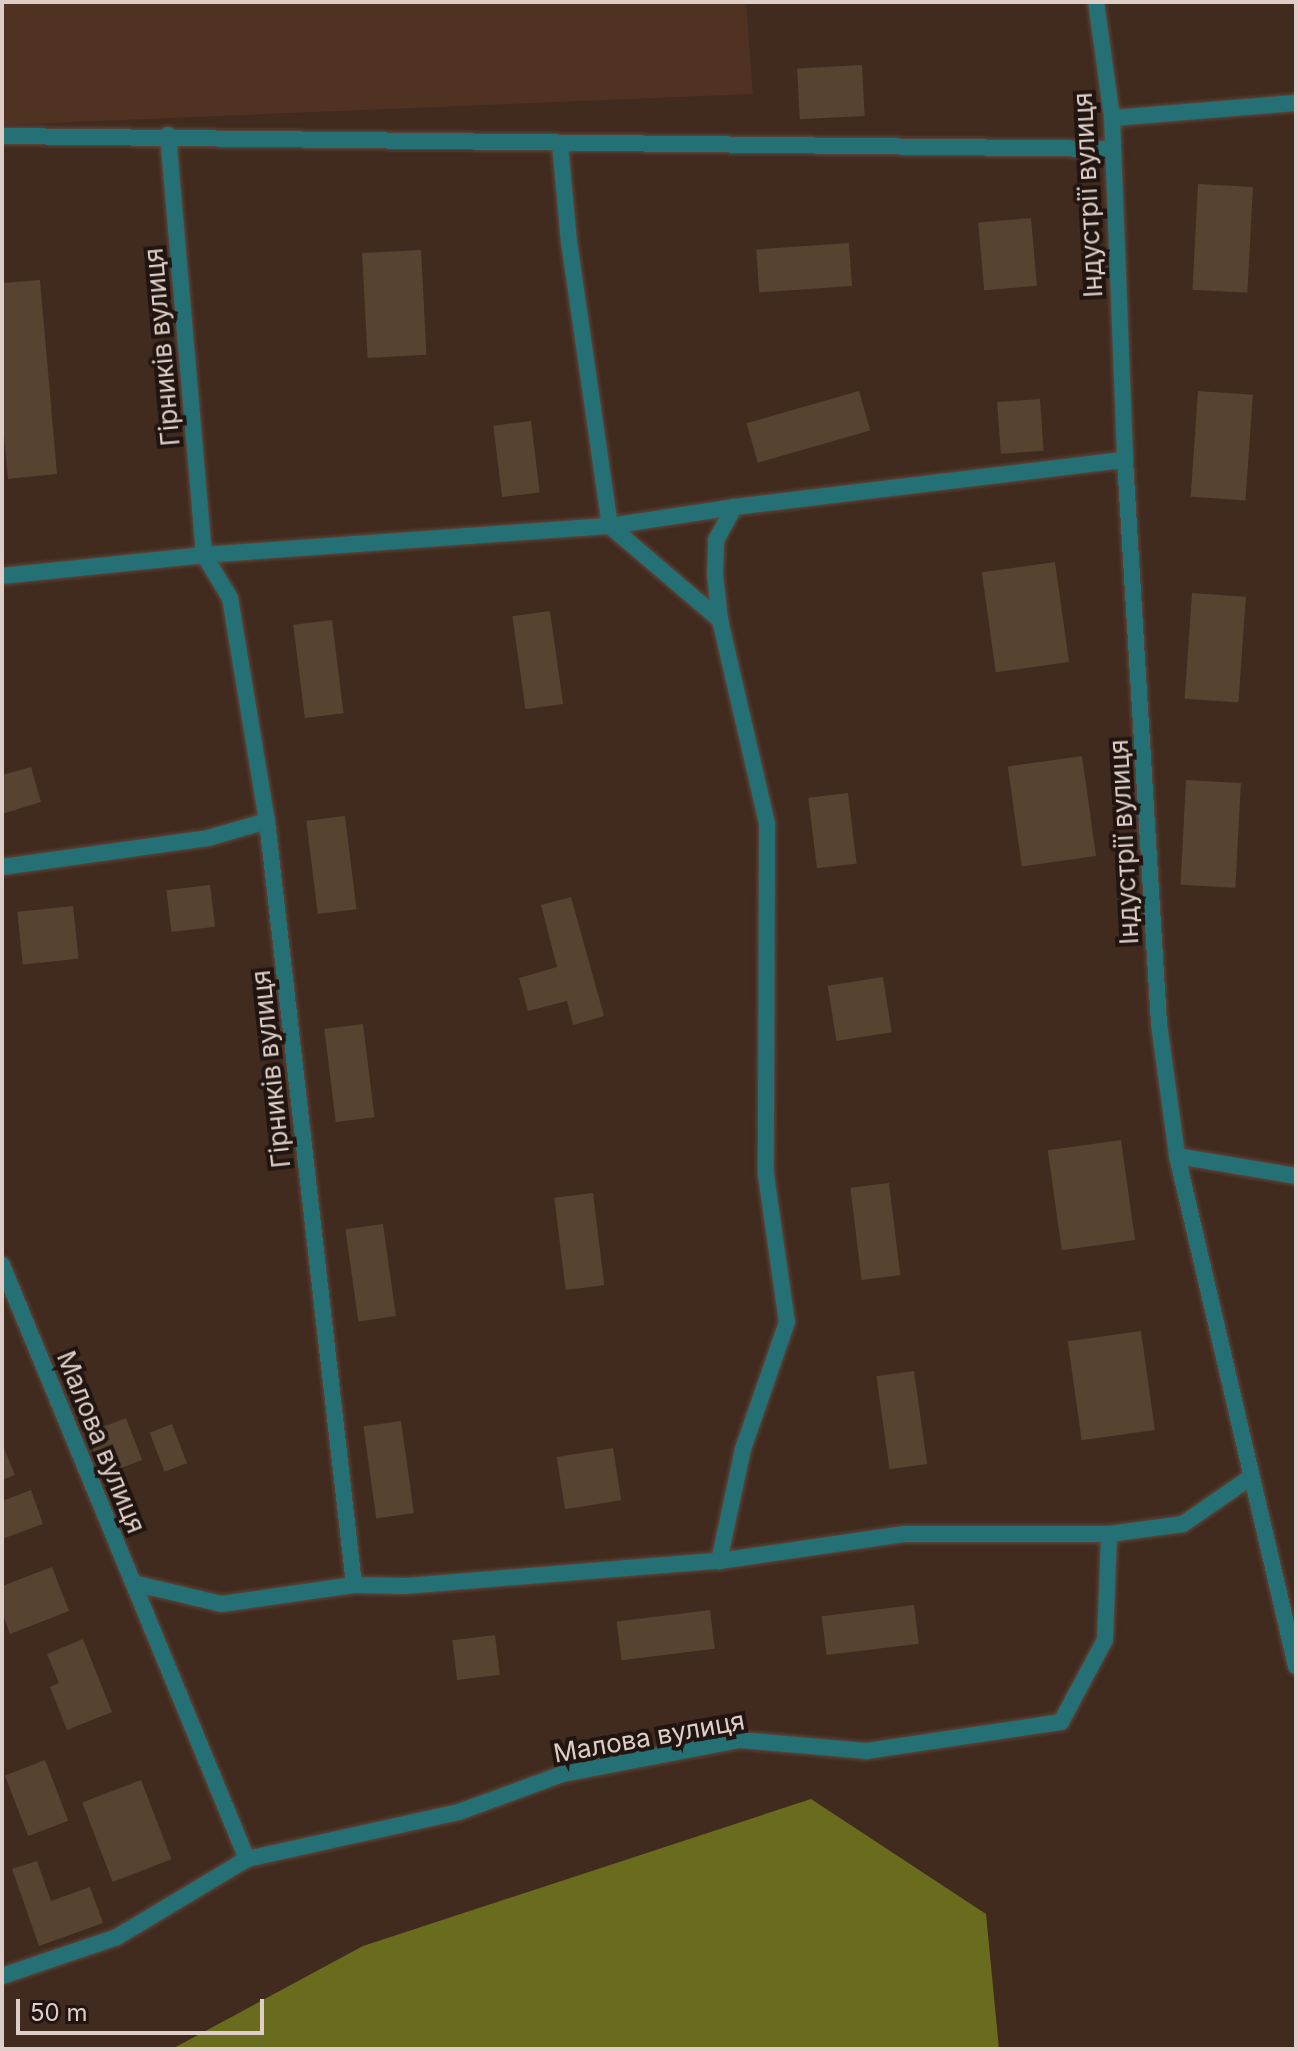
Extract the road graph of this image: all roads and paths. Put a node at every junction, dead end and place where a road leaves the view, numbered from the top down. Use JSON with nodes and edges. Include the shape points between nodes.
{"nodes":[{"id":1,"x":1096,"y":2,"type":"edge"},
{"id":2,"x":1296,"y":103,"type":"edge"},
{"id":3,"x":1112,"y":118,"type":"junction"},
{"id":4,"x":168,"y":135,"type":"junction"},
{"id":5,"x":2,"y":136,"type":"edge"},
{"id":6,"x":560,"y":144,"type":"junction"},
{"id":7,"x":1111,"y":149,"type":"junction"},
{"id":8,"x":1125,"y":460,"type":"junction"},
{"id":9,"x":734,"y":507,"type":"junction"},
{"id":10,"x":610,"y":526,"type":"junction"},
{"id":11,"x":204,"y":555,"type":"junction"},
{"id":12,"x":2,"y":576,"type":"edge"},
{"id":13,"x":720,"y":620,"type":"junction"},
{"id":14,"x":267,"y":821,"type":"junction"},
{"id":15,"x":2,"y":867,"type":"edge"},
{"id":16,"x":1177,"y":1156,"type":"junction"},
{"id":17,"x":1296,"y":1176,"type":"edge"},
{"id":18,"x":2,"y":1265,"type":"edge"},
{"id":19,"x":1251,"y":1477,"type":"junction"},
{"id":20,"x":1109,"y":1534,"type":"junction"},
{"id":21,"x":719,"y":1561,"type":"junction"},
{"id":22,"x":133,"y":1583,"type":"junction"},
{"id":23,"x":354,"y":1585,"type":"junction"},
{"id":24,"x":1296,"y":1666,"type":"edge"},
{"id":25,"x":247,"y":1859,"type":"junction"},
{"id":26,"x":2,"y":1976,"type":"edge"}],
"edges":[{"from":1,"to":3,"type":"street","name":"Індустрії вулиця"},
{"from":2,"to":3,"type":"street"},
{"from":3,"to":7,"type":"street","name":"Індустрії вулиця"},
{"from":4,"to":5,"type":"street"},
{"from":4,"to":6,"type":"street"},
{"from":4,"to":11,"type":"street","name":"Гірників вулиця"},
{"from":6,"to":7,"type":"street"},
{"from":6,"to":10,"type":"street"},
{"from":7,"to":8,"type":"street","name":"Індустрії вулиця"},
{"from":8,"to":9,"type":"street"},
{"from":8,"to":16,"type":"street","name":"Індустрії вулиця","via":[[1159,1024]]},
{"from":9,"to":10,"type":"street"},
{"from":9,"to":13,"type":"street","via":[[716,540]]},
{"from":10,"to":11,"type":"street"},
{"from":10,"to":13,"type":"street"},
{"from":11,"to":12,"type":"street"},
{"from":11,"to":14,"type":"street","name":"Гірників вулиця","via":[[230,598]]},
{"from":13,"to":21,"type":"street","via":[[767,824],[766,1175],[787,1322],[743,1449]]},
{"from":14,"to":15,"type":"street","via":[[208,838]]},
{"from":14,"to":23,"type":"street","name":"Гірників вулиця"},
{"from":16,"to":17,"type":"street"},
{"from":16,"to":19,"type":"street","name":"Індустрії вулиця"},
{"from":18,"to":22,"type":"street","name":"Малова вулиця"},
{"from":19,"to":20,"type":"street","via":[[1183,1524]]},
{"from":19,"to":24,"type":"street","name":"Індустрії вулиця"},
{"from":20,"to":21,"type":"street","via":[[904,1534]]},
{"from":20,"to":25,"type":"street","name":"Малова вулиця","via":[[1105,1640],[1061,1722],[867,1751],[740,1740],[563,1774],[459,1812]]},
{"from":21,"to":23,"type":"street","via":[[405,1586]]},
{"from":22,"to":23,"type":"street","via":[[222,1604]]},
{"from":22,"to":25,"type":"street","name":"Малова вулиця"},
{"from":25,"to":26,"type":"street","name":"Малова вулиця","via":[[117,1937]]}]}
